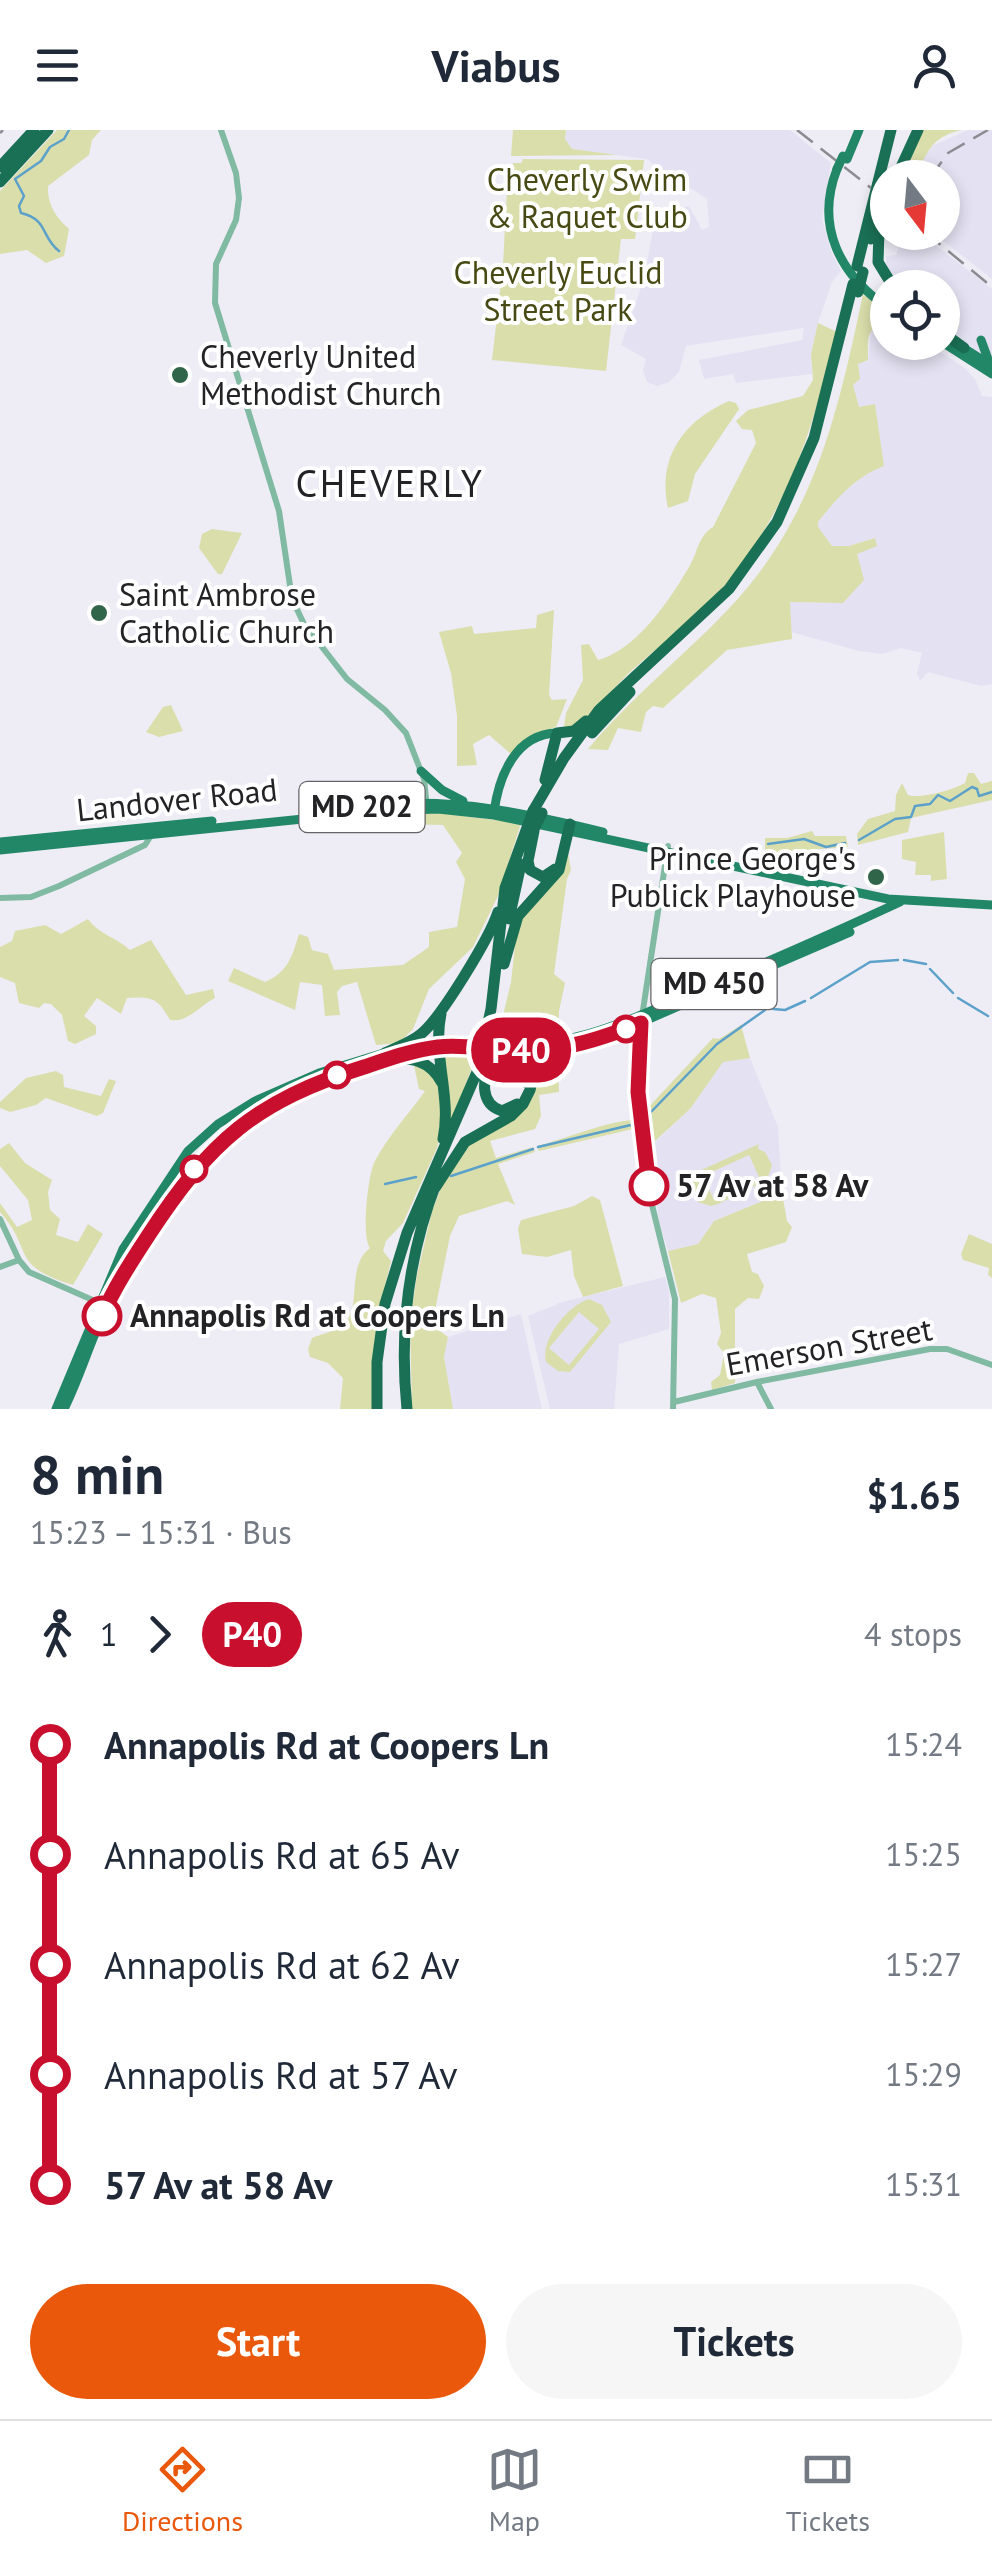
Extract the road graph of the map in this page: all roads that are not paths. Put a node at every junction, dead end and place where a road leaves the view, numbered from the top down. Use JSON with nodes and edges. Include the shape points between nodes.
{"nodes":[{"id":1,"x":34,"y":130,"type":"edge"},
{"id":2,"x":48,"y":130,"type":"edge"},
{"id":3,"x":221,"y":130,"type":"edge"},
{"id":4,"x":856,"y":130,"type":"edge"},
{"id":5,"x":891,"y":130,"type":"edge"},
{"id":6,"x":912,"y":131,"type":"edge"},
{"id":7,"x":899,"y":160,"type":"edge"},
{"id":8,"x":0,"y":167,"type":"edge"},
{"id":9,"x":0,"y":182,"type":"edge"},
{"id":10,"x":870,"y":240,"type":"edge"},
{"id":11,"x":860,"y":269,"type":"junction"},
{"id":12,"x":856,"y":288,"type":"junction"},
{"id":13,"x":870,"y":291,"type":"edge"},
{"id":14,"x":981,"y":340,"type":"dead end"},
{"id":15,"x":960,"y":346,"type":"edge"},
{"id":16,"x":964,"y":348,"type":"joint"},
{"id":17,"x":960,"y":349,"type":"edge"},
{"id":18,"x":988,"y":368,"type":"edge"},
{"id":19,"x":992,"y":384,"type":"edge"},
{"id":20,"x":600,"y":710,"type":"junction"},
{"id":21,"x":557,"y":733,"type":"junction"},
{"id":22,"x":540,"y":739,"type":"junction"},
{"id":23,"x":554,"y":747,"type":"junction"},
{"id":24,"x":421,"y":771,"type":"junction"},
{"id":25,"x":502,"y":796,"type":"junction"},
{"id":26,"x":470,"y":804,"type":"junction"},
{"id":27,"x":427,"y":805,"type":"junction"},
{"id":28,"x":537,"y":809,"type":"junction"},
{"id":29,"x":495,"y":810,"type":"junction"},
{"id":30,"x":512,"y":811,"type":"junction"},
{"id":31,"x":532,"y":828,"type":"junction"},
{"id":32,"x":569,"y":828,"type":"junction"},
{"id":33,"x":154,"y":831,"type":"junction"},
{"id":34,"x":0,"y":846,"type":"edge"},
{"id":35,"x":668,"y":849,"type":"junction"},
{"id":36,"x":505,"y":888,"type":"junction"},
{"id":37,"x":0,"y":898,"type":"edge"},
{"id":38,"x":909,"y":901,"type":"junction"},
{"id":39,"x":888,"y":903,"type":"junction"},
{"id":40,"x":992,"y":905,"type":"edge"},
{"id":41,"x":504,"y":964,"type":"junction"},
{"id":42,"x":444,"y":1003,"type":"junction"},
{"id":43,"x":642,"y":1019,"type":"junction"},
{"id":44,"x":437,"y":1043,"type":"junction"},
{"id":45,"x":498,"y":1047,"type":"junction"},
{"id":46,"x":530,"y":1049,"type":"junction"},
{"id":47,"x":558,"y":1049,"type":"junction"},
{"id":48,"x":386,"y":1056,"type":"junction"},
{"id":49,"x":349,"y":1072,"type":"junction"},
{"id":50,"x":529,"y":1077,"type":"junction"},
{"id":51,"x":445,"y":1092,"type":"junction"},
{"id":52,"x":431,"y":1186,"type":"junction"},
{"id":53,"x":0,"y":1218,"type":"edge"},
{"id":54,"x":19,"y":1260,"type":"junction"},
{"id":55,"x":0,"y":1268,"type":"edge"},
{"id":56,"x":103,"y":1304,"type":"junction"},
{"id":57,"x":992,"y":1365,"type":"edge"},
{"id":58,"x":757,"y":1382,"type":"junction"},
{"id":59,"x":674,"y":1406,"type":"edge"},
{"id":60,"x":56,"y":1409,"type":"edge"},
{"id":61,"x":64,"y":1409,"type":"edge"},
{"id":62,"x":377,"y":1409,"type":"edge"},
{"id":63,"x":408,"y":1409,"type":"edge"},
{"id":64,"x":771,"y":1409,"type":"edge"}],
"edges":[{"from":1,"to":8,"type":"highway"},
{"from":2,"to":9,"type":"highway"},
{"from":3,"to":24,"type":"street","via":[[239,198],[215,267],[215,303],[279,511],[292,599],[347,680],[402,728]]},
{"from":4,"to":13,"type":"main road","bridge":true,"via":[[828,205],[834,248]]},
{"from":5,"to":11,"type":"highway"},
{"from":6,"to":7,"type":"highway"},
{"from":10,"to":11,"type":"highway"},
{"from":11,"to":12,"type":"highway"},
{"from":12,"to":20,"type":"highway","via":[[814,438],[778,522],[729,589]]},
{"from":12,"to":28,"type":"highway","via":[[818,451],[783,527],[719,610],[598,725]]},
{"from":14,"to":18,"type":"main road"},
{"from":15,"to":16,"type":"highway"},
{"from":16,"to":18,"type":"main road"},
{"from":17,"to":18,"type":"main road"},
{"from":18,"to":19,"type":"main road"},
{"from":20,"to":21,"type":"highway","via":[[574,731]]},
{"from":20,"to":28,"type":"highway"},
{"from":21,"to":22,"type":"main road"},
{"from":21,"to":23,"type":"highway"},
{"from":21,"to":29,"type":"main road","via":[[534,736],[519,748]]},
{"from":22,"to":23,"type":"highway"},
{"from":22,"to":25,"type":"main road","via":[[520,754]]},
{"from":23,"to":28,"type":"highway"},
{"from":24,"to":26,"type":"main road"},
{"from":24,"to":27,"type":"street"},
{"from":25,"to":29,"type":"main road"},
{"from":25,"to":30,"type":"main road"},
{"from":26,"to":27,"type":"main road","name":"Landover Road","number":"MD 202"},
{"from":26,"to":29,"type":"main road","name":"Landover Road","number":"MD 202"},
{"from":27,"to":29,"type":"main road","name":"Landover Road","number":"MD 202"},
{"from":27,"to":33,"type":"main road","name":"Landover Road","number":"MD 202"},
{"from":28,"to":31,"type":"highway","bridge":true},
{"from":29,"to":30,"type":"main road","name":"Landover Road","number":"MD 202"},
{"from":29,"to":32,"type":"main road","name":"Landover Road","number":"MD 202"},
{"from":30,"to":32,"type":"main road","name":"Landover Road","number":"MD 202"},
{"from":31,"to":32,"type":"highway","via":[[528,864],[544,877],[556,867]]},
{"from":31,"to":36,"type":"highway"},
{"from":31,"to":41,"type":"highway"},
{"from":32,"to":35,"type":"main road","name":"Landover Road","number":"MD 202"},
{"from":32,"to":41,"type":"highway","via":[[557,874],[518,916]]},
{"from":33,"to":34,"type":"main road","name":"Landover Road","number":"MD 202"},
{"from":33,"to":37,"type":"street","via":[[145,846],[49,890]]},
{"from":35,"to":38,"type":"main road","name":"Landover Road","number":"MD 202"},
{"from":35,"to":39,"type":"main road","name":"Landover Road","number":"MD 202"},
{"from":35,"to":43,"type":"street"},
{"from":36,"to":42,"type":"highway","via":[[493,926]]},
{"from":36,"to":52,"type":"highway","via":[[481,1055]]},
{"from":38,"to":39,"type":"main road","number":"MD 450"},
{"from":38,"to":40,"type":"main road","number":"MD 450"},
{"from":38,"to":43,"type":"main road","number":"MD 450","via":[[806,954]]},
{"from":39,"to":43,"type":"main road","number":"MD 450"},
{"from":41,"to":45,"type":"highway"},
{"from":42,"to":44,"type":"highway"},
{"from":42,"to":48,"type":"highway","via":[[422,1034]]},
{"from":43,"to":46,"type":"main road","number":"MD 450"},
{"from":43,"to":47,"type":"main road","number":"MD 450","via":[[588,1044]]},
{"from":43,"to":59,"type":"street","via":[[638,1092],[654,1219],[675,1300]]},
{"from":44,"to":45,"type":"main road","number":"MD 450","bridge":true},
{"from":44,"to":48,"type":"main road","number":"MD 450"},
{"from":44,"to":49,"type":"main road"},
{"from":44,"to":51,"type":"highway"},
{"from":45,"to":46,"type":"main road","number":"MD 450"},
{"from":45,"to":50,"type":"highway"},
{"from":45,"to":50,"type":"highway","via":[[484,1090],[490,1106],[513,1108]]},
{"from":45,"to":52,"type":"highway"},
{"from":46,"to":47,"type":"main road","number":"MD 450"},
{"from":46,"to":50,"type":"highway"},
{"from":47,"to":50,"type":"highway","via":[[537,1058]]},
{"from":48,"to":49,"type":"main road","number":"MD 450"},
{"from":48,"to":51,"type":"highway","via":[[424,1063]]},
{"from":48,"to":56,"type":"main road","number":"MD 450","via":[[319,1072],[206,1134],[132,1232]]},
{"from":49,"to":56,"type":"main road","number":"MD 450","via":[[283,1097],[222,1141],[162,1213]]},
{"from":50,"to":52,"type":"highway","via":[[520,1108],[460,1146]]},
{"from":51,"to":52,"type":"highway","via":[[445,1132]]},
{"from":52,"to":62,"type":"highway","via":[[385,1304]]},
{"from":52,"to":63,"type":"highway","via":[[407,1308]]},
{"from":53,"to":54,"type":"street"},
{"from":54,"to":55,"type":"street"},
{"from":54,"to":56,"type":"street","via":[[39,1279]]},
{"from":56,"to":60,"type":"main road","number":"MD 450"},
{"from":56,"to":61,"type":"main road","number":"MD 450"},
{"from":57,"to":58,"type":"street","name":"Emerson Street","via":[[936,1348]]},
{"from":58,"to":59,"type":"street","name":"Emerson Street"},
{"from":58,"to":64,"type":"street"}]}
